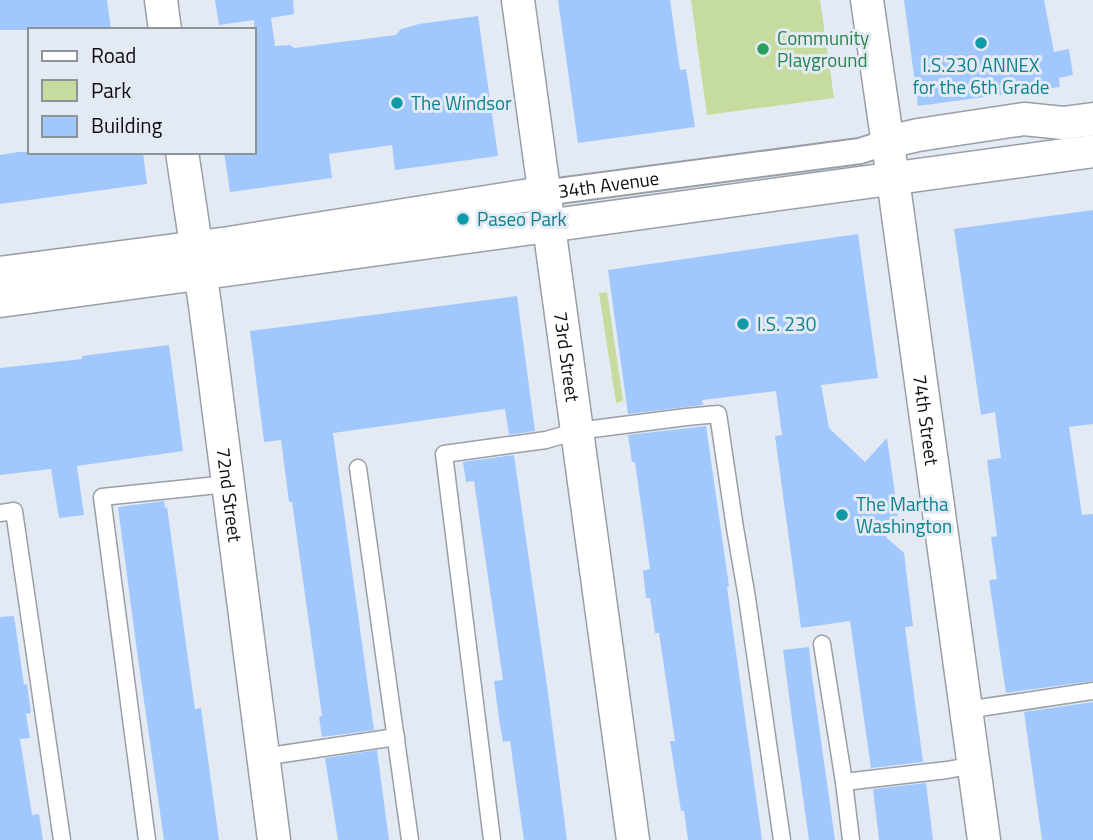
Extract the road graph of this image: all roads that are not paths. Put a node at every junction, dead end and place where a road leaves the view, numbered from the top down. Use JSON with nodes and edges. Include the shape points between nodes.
{"nodes":[{"id":1,"x":161,"y":0,"type":"edge"},
{"id":2,"x":518,"y":0,"type":"edge"},
{"id":3,"x":867,"y":0,"type":"edge"},
{"id":4,"x":164,"y":28,"type":"edge"},
{"id":5,"x":1093,"y":119,"type":"edge"},
{"id":6,"x":888,"y":142,"type":"junction"},
{"id":7,"x":1093,"y":151,"type":"edge"},
{"id":8,"x":182,"y":154,"type":"edge"},
{"id":9,"x":894,"y":179,"type":"junction"},
{"id":10,"x":544,"y":193,"type":"junction"},
{"id":11,"x":548,"y":225,"type":"junction"},
{"id":12,"x":198,"y":260,"type":"junction"},
{"id":13,"x":0,"y":273,"type":"edge"},
{"id":14,"x":0,"y":301,"type":"edge"},
{"id":15,"x":577,"y":431,"type":"junction"},
{"id":16,"x":358,"y":468,"type":"dead end"},
{"id":17,"x":227,"y":484,"type":"junction"},
{"id":18,"x":0,"y":513,"type":"edge"},
{"id":19,"x":822,"y":644,"type":"dead end"},
{"id":20,"x":1093,"y":691,"type":"edge"},
{"id":21,"x":966,"y":710,"type":"junction"},
{"id":22,"x":396,"y":737,"type":"junction"},
{"id":23,"x":263,"y":757,"type":"junction"},
{"id":24,"x":974,"y":765,"type":"junction"},
{"id":25,"x":844,"y":782,"type":"junction"},
{"id":26,"x":62,"y":840,"type":"edge"},
{"id":27,"x":147,"y":840,"type":"edge"},
{"id":28,"x":274,"y":840,"type":"edge"},
{"id":29,"x":410,"y":840,"type":"edge"},
{"id":30,"x":492,"y":840,"type":"edge"},
{"id":31,"x":633,"y":840,"type":"edge"},
{"id":32,"x":782,"y":840,"type":"edge"},
{"id":33,"x":851,"y":840,"type":"edge"},
{"id":34,"x":984,"y":840,"type":"edge"}],
"edges":[{"from":1,"to":4,"type":"street"},
{"from":2,"to":10,"type":"street","name":"73rd Street"},
{"from":3,"to":6,"type":"street","name":"74th Street"},
{"from":5,"to":6,"type":"street","name":"34th Avenue","via":[[1063,123],[1024,119]]},
{"from":6,"to":9,"type":"street","name":"74th Street"},
{"from":6,"to":10,"type":"street","name":"34th Avenue","via":[[860,151]]},
{"from":7,"to":9,"type":"street","name":"34th Avenue"},
{"from":8,"to":12,"type":"street","name":"72nd Street"},
{"from":9,"to":11,"type":"street","name":"34th Avenue"},
{"from":9,"to":21,"type":"street","name":"74th Street"},
{"from":10,"to":11,"type":"street","name":"73rd Street"},
{"from":10,"to":12,"type":"street","name":"34th Avenue"},
{"from":11,"to":12,"type":"street","name":"34th Avenue"},
{"from":11,"to":15,"type":"street","name":"73rd Street"},
{"from":12,"to":13,"type":"street","name":"34th Avenue"},
{"from":12,"to":14,"type":"street","name":"34th Avenue"},
{"from":12,"to":17,"type":"street","name":"72nd Street"},
{"from":15,"to":30,"type":"lane","via":[[546,440],[444,454]]},
{"from":15,"to":31,"type":"street","name":"73rd Street"},
{"from":15,"to":32,"type":"lane","via":[[719,414]]},
{"from":16,"to":22,"type":"lane"},
{"from":17,"to":23,"type":"street","name":"72nd Street"},
{"from":17,"to":27,"type":"lane","via":[[102,497]]},
{"from":18,"to":26,"type":"lane","via":[[14,511]]},
{"from":19,"to":25,"type":"lane"},
{"from":20,"to":21,"type":"lane"},
{"from":21,"to":24,"type":"street","name":"74th Street"},
{"from":22,"to":23,"type":"lane"},
{"from":22,"to":29,"type":"lane"},
{"from":23,"to":28,"type":"street","name":"72nd Street"},
{"from":24,"to":25,"type":"lane"},
{"from":24,"to":34,"type":"street","name":"74th Street"},
{"from":25,"to":33,"type":"lane"}]}
